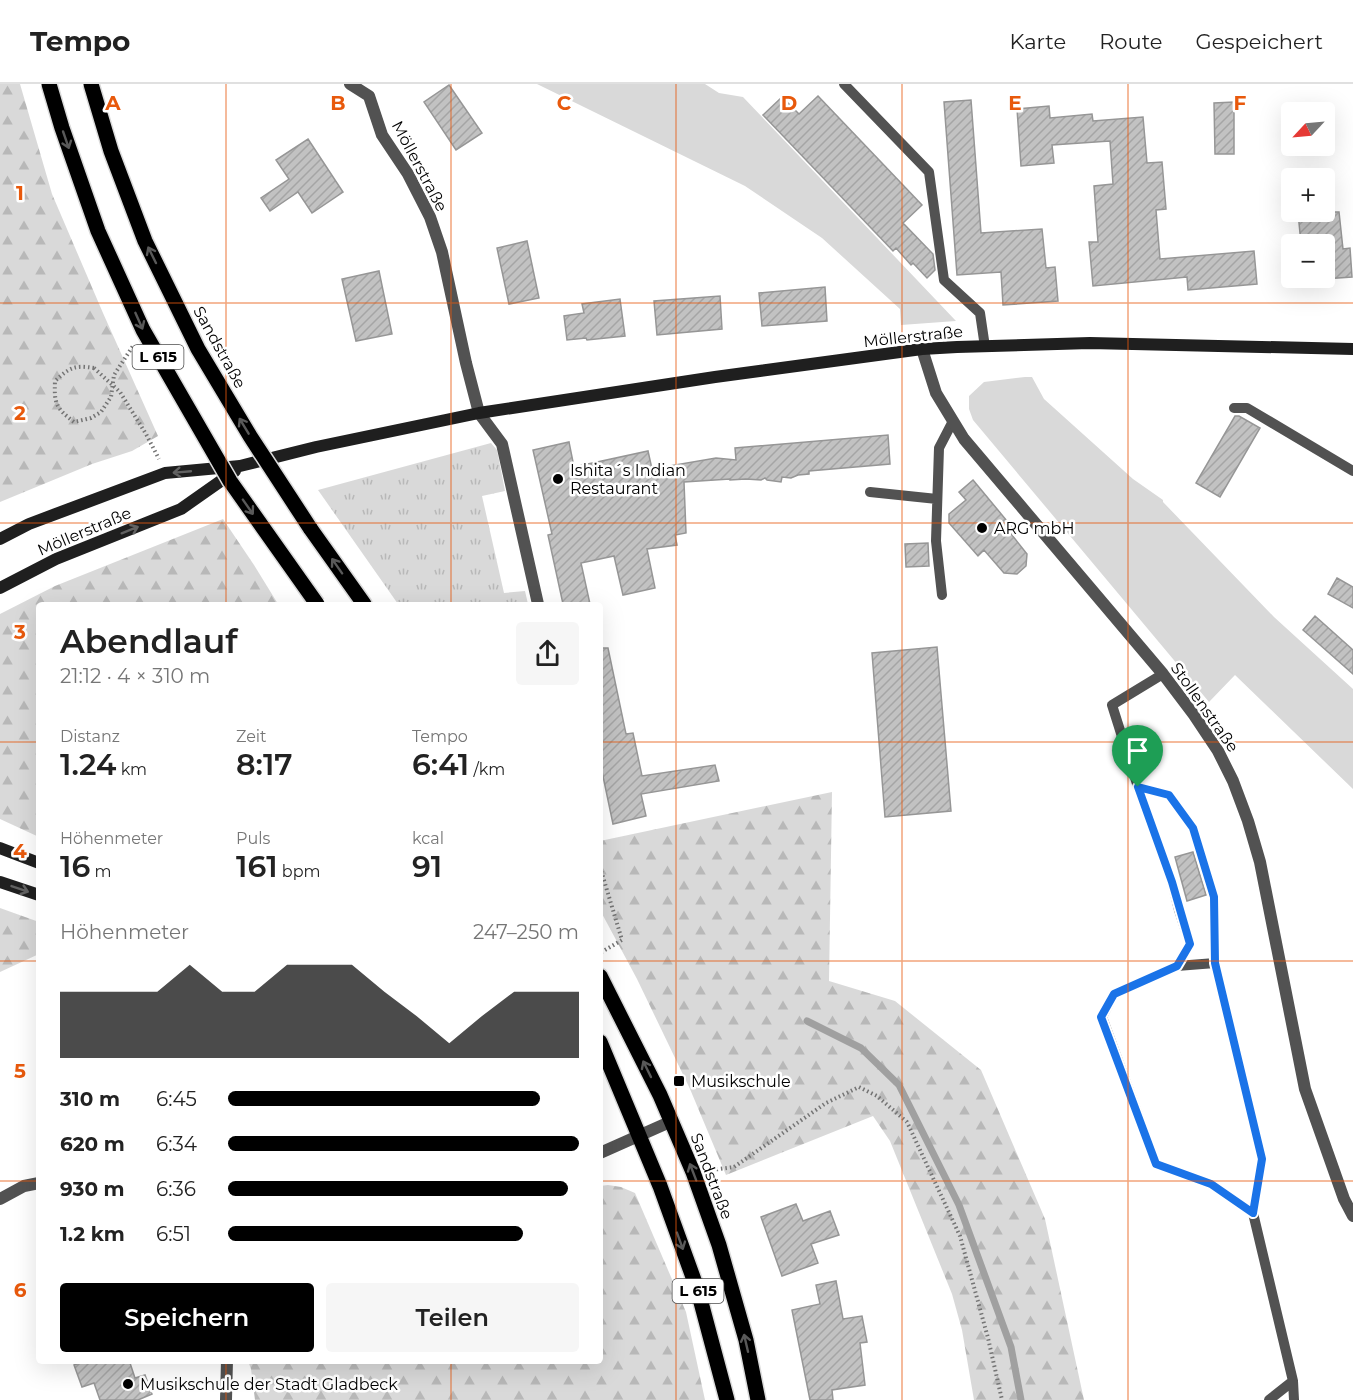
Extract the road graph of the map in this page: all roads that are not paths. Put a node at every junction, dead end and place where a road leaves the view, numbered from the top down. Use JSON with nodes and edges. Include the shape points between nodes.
{"nodes":[{"id":1,"x":49,"y":84,"type":"edge"},
{"id":2,"x":91,"y":84,"type":"edge"},
{"id":3,"x":350,"y":84,"type":"edge"},
{"id":4,"x":844,"y":84,"type":"edge"},
{"id":5,"x":985,"y":347,"type":"junction"},
{"id":6,"x":1353,"y":349,"type":"edge"},
{"id":7,"x":922,"y":350,"type":"junction"},
{"id":8,"x":1234,"y":408,"type":"dead end"},
{"id":9,"x":479,"y":413,"type":"junction"},
{"id":10,"x":953,"y":421,"type":"junction"},
{"id":11,"x":240,"y":466,"type":"junction"},
{"id":12,"x":1353,"y":471,"type":"edge"},
{"id":13,"x":870,"y":492,"type":"dead end"},
{"id":14,"x":937,"y":499,"type":"junction"},
{"id":15,"x":0,"y":539,"type":"edge"},
{"id":16,"x":0,"y":588,"type":"edge"},
{"id":17,"x":942,"y":595,"type":"dead end"},
{"id":18,"x":316,"y":602,"type":"edge"},
{"id":19,"x":362,"y":602,"type":"edge"},
{"id":20,"x":538,"y":602,"type":"edge"},
{"id":21,"x":1163,"y":674,"type":"junction"},
{"id":22,"x":1138,"y":787,"type":"junction"},
{"id":23,"x":0,"y":848,"type":"edge"},
{"id":24,"x":36,"y":862,"type":"edge"},
{"id":25,"x":0,"y":882,"type":"edge"},
{"id":26,"x":36,"y":894,"type":"edge"},
{"id":27,"x":1215,"y":963,"type":"junction"},
{"id":28,"x":1177,"y":966,"type":"junction"},
{"id":29,"x":603,"y":982,"type":"edge"},
{"id":30,"x":603,"y":1049,"type":"edge"},
{"id":31,"x":672,"y":1121,"type":"junction"},
{"id":32,"x":640,"y":1135,"type":"junction"},
{"id":33,"x":603,"y":1152,"type":"edge"},
{"id":34,"x":36,"y":1184,"type":"edge"},
{"id":35,"x":0,"y":1199,"type":"edge"},
{"id":36,"x":1253,"y":1213,"type":"junction"},
{"id":37,"x":1353,"y":1216,"type":"edge"},
{"id":38,"x":226,"y":1364,"type":"edge"},
{"id":39,"x":1293,"y":1381,"type":"junction"},
{"id":40,"x":226,"y":1400,"type":"edge"},
{"id":41,"x":727,"y":1400,"type":"edge"},
{"id":42,"x":758,"y":1400,"type":"edge"},
{"id":43,"x":1269,"y":1400,"type":"edge"},
{"id":44,"x":1294,"y":1400,"type":"edge"}],
"edges":[{"from":1,"to":18,"type":"main road","number":"L 615","one_way":true,"bridge":true,"via":[[98,231],[143,330],[230,481]]},
{"from":19,"to":2,"type":"main road","name":"Sandstraße","number":"L 615","one_way":true,"bridge":true,"via":[[250,436],[198,349],[145,241]]},
{"from":3,"to":9,"type":"street","name":"Möllerstraße","via":[[369,96],[382,135],[430,217],[442,252]]},
{"from":4,"to":5,"type":"lane","via":[[928,172],[944,280],[980,313]]},
{"from":5,"to":6,"type":"street","name":"Möllerstraße","via":[[1090,343]]},
{"from":5,"to":7,"type":"street","name":"Möllerstraße"},
{"from":7,"to":9,"type":"street","name":"Möllerstraße"},
{"from":7,"to":10,"type":"street","name":"Stollenstraße","via":[[936,393]]},
{"from":8,"to":12,"type":"lane","via":[[1247,408]]},
{"from":9,"to":11,"type":"street","name":"Möllerstraße"},
{"from":9,"to":20,"type":"street","name":"Möllerstraße","via":[[502,444]]},
{"from":10,"to":14,"type":"lane","via":[[939,448]]},
{"from":10,"to":21,"type":"street","name":"Stollenstraße","via":[[963,439]]},
{"from":11,"to":15,"type":"street","name":"Möllerstraße","one_way":true,"via":[[165,473],[29,524]]},
{"from":16,"to":11,"type":"street","name":"Möllerstraße","one_way":true,"via":[[56,559],[181,509]]},
{"from":13,"to":14,"type":"lane"},
{"from":14,"to":17,"type":"lane","via":[[936,541]]},
{"from":21,"to":22,"type":"lane","via":[[1112,705]]},
{"from":21,"to":37,"type":"street","name":"Stollenstraße","via":[[1218,751],[1248,821],[1260,862],[1305,1089]]},
{"from":22,"to":27,"type":"lane","via":[[1169,795],[1193,828],[1214,897]]},
{"from":22,"to":28,"type":"lane","via":[[1190,944]]},
{"from":23,"to":24,"type":"street"},
{"from":25,"to":26,"type":"street","one_way":true},
{"from":27,"to":28,"type":"lane"},
{"from":27,"to":36,"type":"lane","via":[[1262,1159]]},
{"from":28,"to":36,"type":"lane","via":[[1114,994],[1101,1017],[1156,1164],[1211,1184]]},
{"from":31,"to":29,"type":"main road","name":"Sandstraße","number":"L 615","one_way":true},
{"from":30,"to":32,"type":"main road","number":"L 615"},
{"from":31,"to":32,"type":"street"},
{"from":42,"to":31,"type":"main road","name":"Sandstraße","number":"L 615","one_way":true,"via":[[746,1340],[719,1245]]},
{"from":32,"to":33,"type":"street"},
{"from":32,"to":41,"type":"main road","number":"L 615","one_way":true,"via":[[698,1291]]},
{"from":34,"to":35,"type":"street"},
{"from":36,"to":39,"type":"lane"},
{"from":38,"to":40,"type":"street"},
{"from":39,"to":43,"type":"lane"},
{"from":39,"to":44,"type":"lane"}]}
